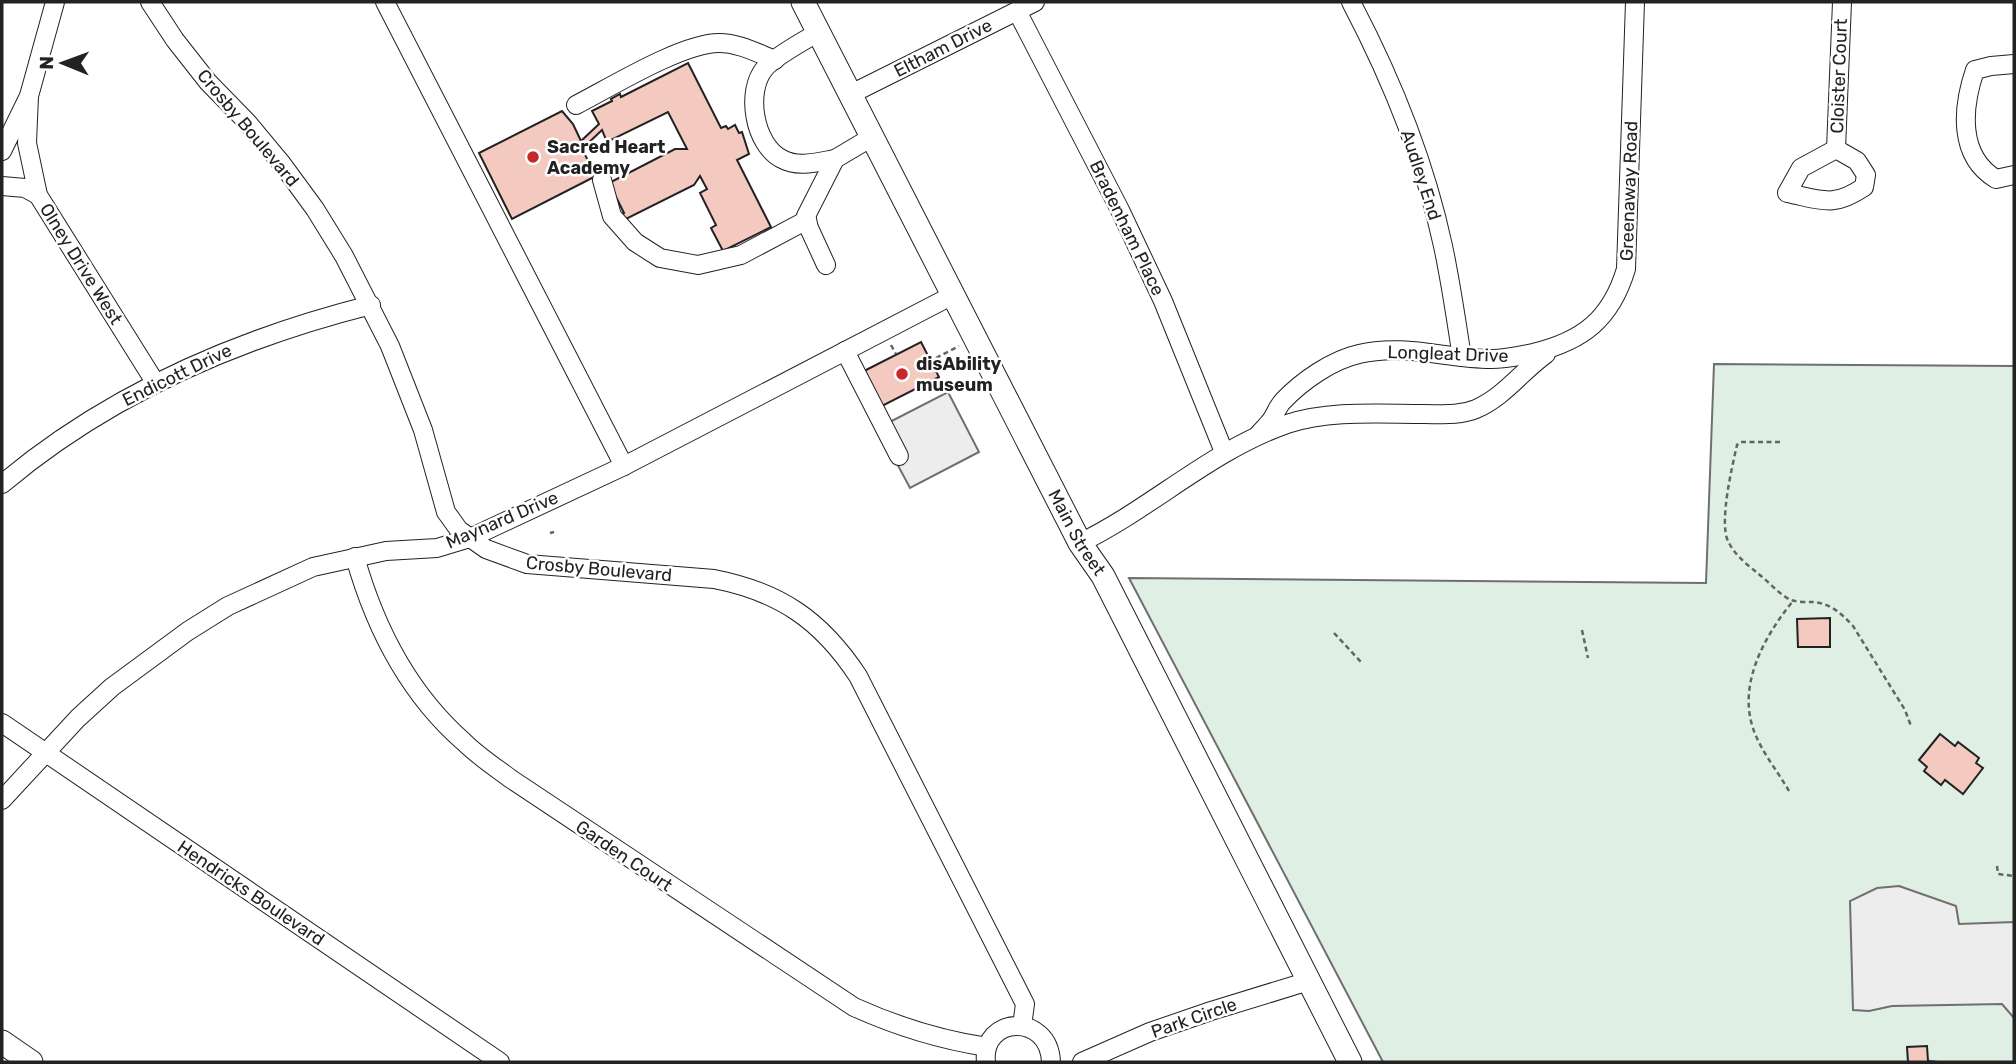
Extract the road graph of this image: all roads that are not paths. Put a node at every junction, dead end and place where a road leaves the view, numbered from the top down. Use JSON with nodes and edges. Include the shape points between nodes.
{"nodes":[{"id":1,"x":55,"y":2,"type":"edge"},
{"id":2,"x":150,"y":2,"type":"edge"},
{"id":3,"x":385,"y":2,"type":"edge"},
{"id":4,"x":803,"y":2,"type":"edge"},
{"id":5,"x":1034,"y":2,"type":"edge"},
{"id":6,"x":1351,"y":2,"type":"edge"},
{"id":7,"x":1635,"y":2,"type":"edge"},
{"id":8,"x":1842,"y":2,"type":"edge"},
{"id":9,"x":1017,"y":11,"type":"junction"},
{"id":10,"x":819,"y":32,"type":"junction"},
{"id":11,"x":775,"y":60,"type":"junction"},
{"id":12,"x":2014,"y":64,"type":"edge"},
{"id":13,"x":851,"y":94,"type":"junction"},
{"id":14,"x":29,"y":96,"type":"junction"},
{"id":15,"x":576,"y":105,"type":"dead end"},
{"id":16,"x":873,"y":137,"type":"junction"},
{"id":17,"x":1836,"y":149,"type":"dead end"},
{"id":18,"x":2,"y":151,"type":"edge"},
{"id":19,"x":835,"y":159,"type":"junction"},
{"id":20,"x":2014,"y":175,"type":"edge"},
{"id":21,"x":602,"y":180,"type":"dead end"},
{"id":22,"x":2,"y":186,"type":"edge"},
{"id":23,"x":38,"y":195,"type":"junction"},
{"id":24,"x":807,"y":220,"type":"junction"},
{"id":25,"x":826,"y":265,"type":"dead end"},
{"id":26,"x":953,"y":295,"type":"junction"},
{"id":27,"x":371,"y":305,"type":"junction"},
{"id":28,"x":1555,"y":348,"type":"junction"},
{"id":29,"x":845,"y":351,"type":"junction"},
{"id":30,"x":1462,"y":357,"type":"junction"},
{"id":31,"x":155,"y":382,"type":"junction"},
{"id":32,"x":1258,"y":435,"type":"junction"},
{"id":33,"x":1224,"y":452,"type":"junction"},
{"id":34,"x":899,"y":456,"type":"dead end"},
{"id":35,"x":624,"y":466,"type":"junction"},
{"id":36,"x":2,"y":484,"type":"edge"},
{"id":37,"x":470,"y":538,"type":"junction"},
{"id":38,"x":1080,"y":543,"type":"junction"},
{"id":39,"x":355,"y":557,"type":"junction"},
{"id":40,"x":2,"y":723,"type":"edge"},
{"id":41,"x":45,"y":752,"type":"junction"},
{"id":42,"x":2,"y":800,"type":"edge"},
{"id":43,"x":1309,"y":981,"type":"junction"},
{"id":44,"x":1022,"y":1026,"type":"junction"},
{"id":45,"x":2,"y":1042,"type":"edge"},
{"id":46,"x":986,"y":1055,"type":"edge"},
{"id":47,"x":32,"y":1062,"type":"edge"},
{"id":48,"x":500,"y":1062,"type":"edge"},
{"id":49,"x":1051,"y":1062,"type":"edge"},
{"id":50,"x":1082,"y":1062,"type":"edge"},
{"id":51,"x":1350,"y":1062,"type":"edge"}],
"edges":[{"from":1,"to":14,"type":"street"},
{"from":2,"to":27,"type":"street","name":"Crosby Boulevard","via":[[208,82],[282,164],[330,233]]},
{"from":3,"to":35,"type":"street"},
{"from":4,"to":10,"type":"main road","name":"Main Street"},
{"from":5,"to":9,"type":"street","name":"Eltham Drive"},
{"from":6,"to":30,"type":"street","name":"Audley End","via":[[1376,52],[1433,209]]},
{"from":7,"to":28,"type":"street","name":"Greenaway Road","via":[[1626,270],[1613,302],[1600,319]]},
{"from":8,"to":17,"type":"street","name":"Cloister Court"},
{"from":9,"to":13,"type":"street","name":"Eltham Drive"},
{"from":9,"to":33,"type":"street","name":"Bradenham Place","via":[[1163,301]]},
{"from":10,"to":11,"type":"street"},
{"from":10,"to":13,"type":"main road","name":"Main Street"},
{"from":11,"to":15,"type":"street","via":[[740,46],[701,46]]},
{"from":11,"to":19,"type":"street","via":[[765,66],[757,81],[754,115],[760,135],[782,159],[798,164]]},
{"from":12,"to":20,"type":"street","via":[[1975,70],[1966,130],[1970,152],[1983,171],[1996,179]]},
{"from":13,"to":16,"type":"main road","name":"Main Street"},
{"from":14,"to":18,"type":"street"},
{"from":14,"to":23,"type":"street","name":"Olney Drive West","via":[[27,143]]},
{"from":16,"to":19,"type":"street"},
{"from":16,"to":26,"type":"main road","name":"Main Street"},
{"from":19,"to":24,"type":"street"},
{"from":21,"to":24,"type":"street","via":[[612,216],[635,242],[660,258],[698,265],[741,255]]},
{"from":22,"to":23,"type":"street","via":[[25,188]]},
{"from":23,"to":31,"type":"street","name":"Olney Drive West"},
{"from":24,"to":25,"type":"street"},
{"from":26,"to":29,"type":"street","name":"Maynard Drive"},
{"from":26,"to":38,"type":"main road","name":"Main Street"},
{"from":27,"to":31,"type":"street","name":"Endicott Drive","via":[[261,337]]},
{"from":27,"to":37,"type":"street","name":"Crosby Boulevard","via":[[408,387],[446,512]]},
{"from":28,"to":30,"type":"street","name":"Longleat Drive","via":[[1513,358]]},
{"from":28,"to":32,"type":"street","name":"Longleat Drive","via":[[1497,398],[1463,414],[1336,415],[1290,423]]},
{"from":29,"to":34,"type":"street"},
{"from":29,"to":35,"type":"street","name":"Maynard Drive"},
{"from":30,"to":32,"type":"street","name":"Longleat Drive","via":[[1410,350],[1357,354],[1296,390]]},
{"from":31,"to":36,"type":"street","name":"Endicott Drive","via":[[63,437]]},
{"from":32,"to":33,"type":"street","name":"Longleat Drive"},
{"from":33,"to":38,"type":"street","name":"Longleat Drive","via":[[1112,527]]},
{"from":35,"to":37,"type":"street","name":"Maynard Drive"},
{"from":37,"to":39,"type":"street","name":"Maynard Drive","via":[[437,548]]},
{"from":37,"to":44,"type":"street","name":"Crosby Boulevard","via":[[527,564],[740,584],[789,606],[826,634],[858,676],[1025,1004]]},
{"from":38,"to":43,"type":"main road","name":"Main Street","via":[[1103,576]]},
{"from":39,"to":41,"type":"street","name":"Maynard Drive","via":[[281,580],[188,631],[112,687]]},
{"from":39,"to":46,"type":"street","name":"Garden Court","via":[[381,632],[419,693],[464,743],[854,1007]]},
{"from":40,"to":41,"type":"street","name":"Hendricks Boulevard"},
{"from":41,"to":42,"type":"street","name":"Maynard Drive"},
{"from":41,"to":48,"type":"street","name":"Hendricks Boulevard"},
{"from":43,"to":50,"type":"street","name":"Park Circle","via":[[1162,1028]]},
{"from":43,"to":51,"type":"main road","name":"Main Street"},
{"from":44,"to":46,"type":"street","via":[[997,1033]]},
{"from":44,"to":49,"type":"street","via":[[1047,1042]]},
{"from":45,"to":47,"type":"main road"}]}
